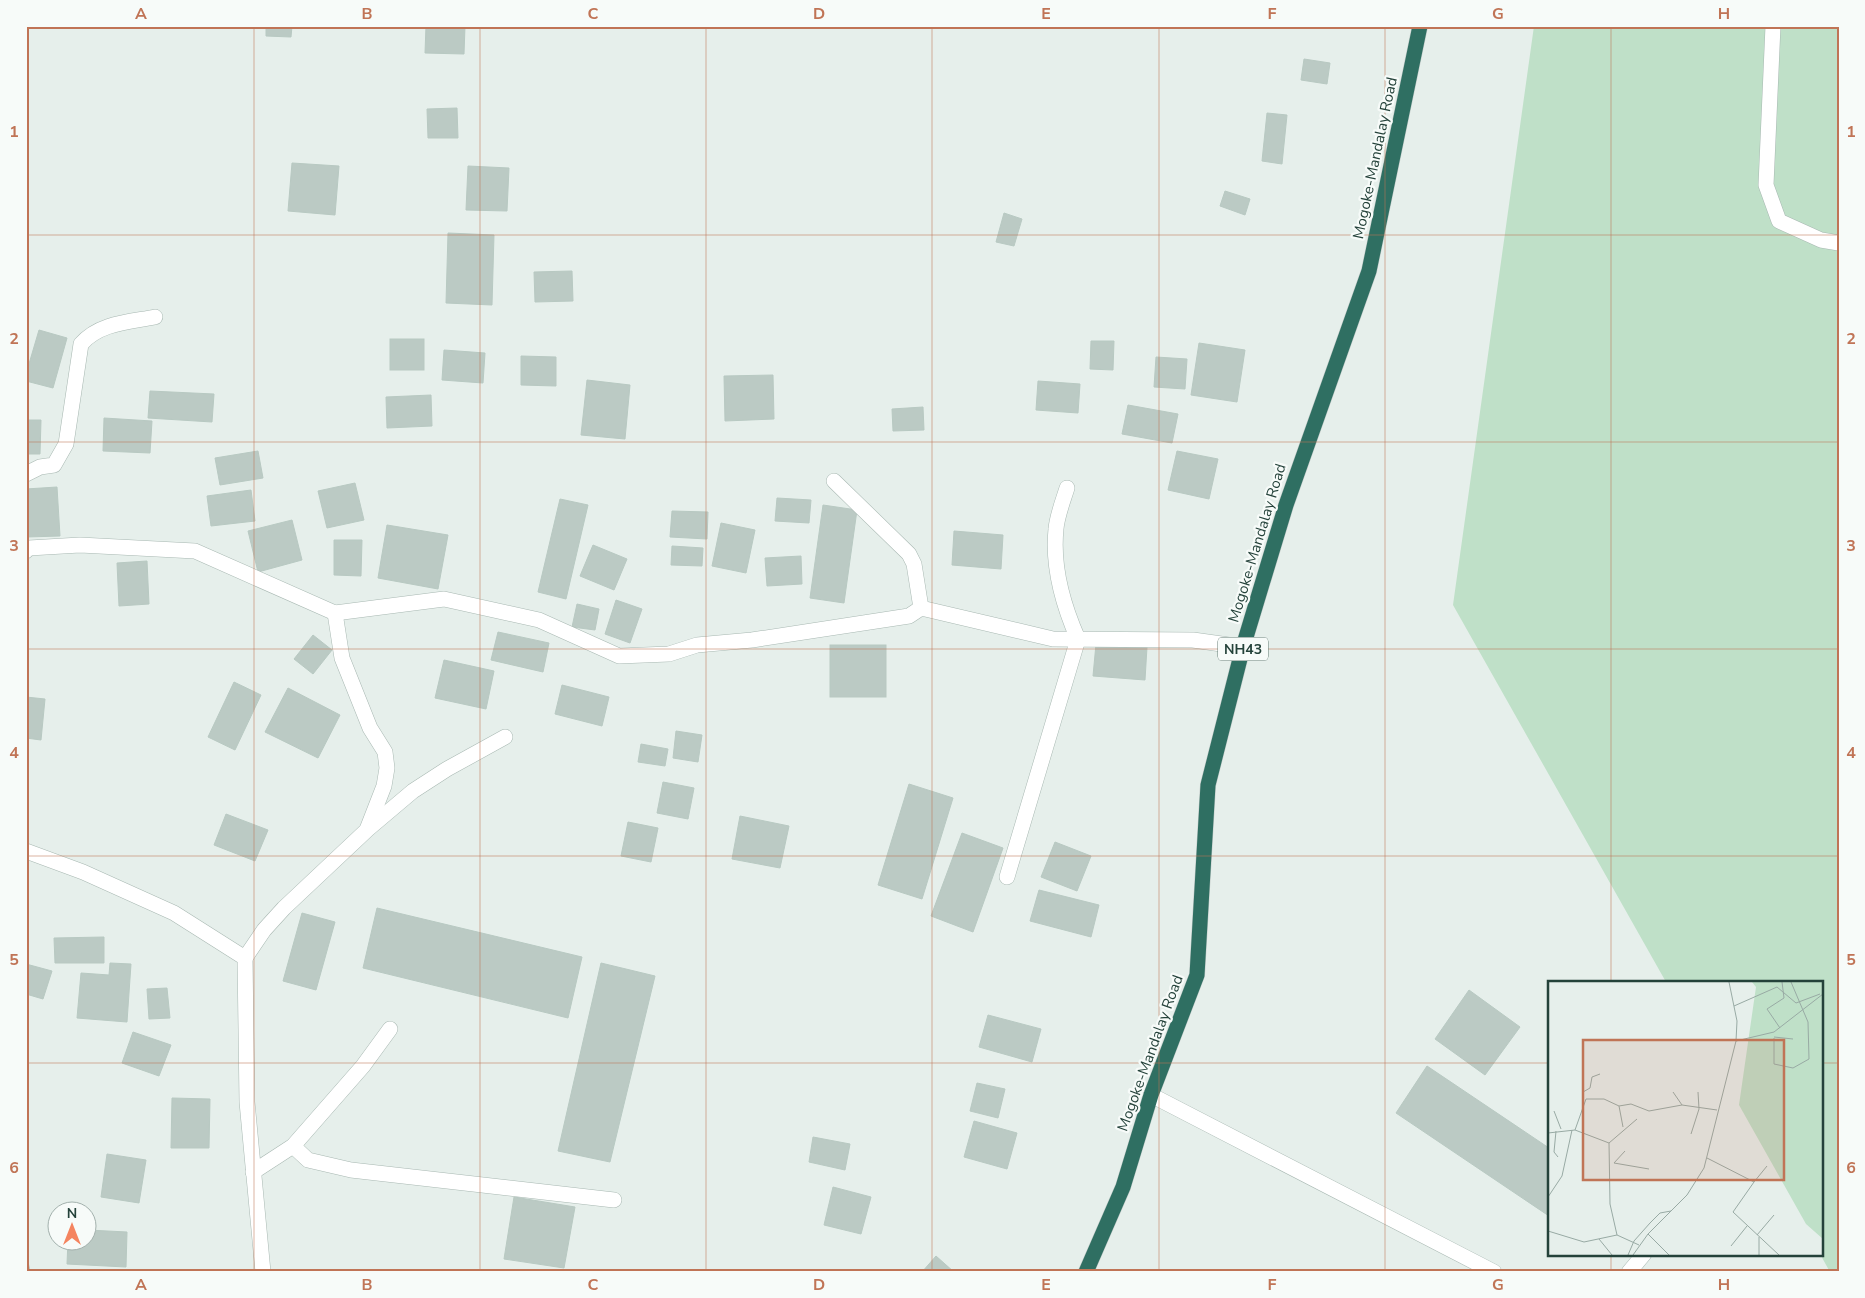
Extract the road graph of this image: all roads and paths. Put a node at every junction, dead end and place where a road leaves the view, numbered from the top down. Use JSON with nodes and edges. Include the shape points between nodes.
{"nodes":[{"id":1,"x":1420,"y":26,"type":"edge"},
{"id":2,"x":1773,"y":26,"type":"edge"},
{"id":3,"x":1839,"y":243,"type":"edge"},
{"id":4,"x":155,"y":317,"type":"dead end"},
{"id":5,"x":26,"y":474,"type":"edge"},
{"id":6,"x":834,"y":481,"type":"dead end"},
{"id":7,"x":1067,"y":488,"type":"dead end"},
{"id":8,"x":26,"y":551,"type":"edge"},
{"id":9,"x":921,"y":608,"type":"junction"},
{"id":10,"x":335,"y":614,"type":"junction"},
{"id":11,"x":1078,"y":639,"type":"junction"},
{"id":12,"x":1243,"y":648,"type":"junction"},
{"id":13,"x":505,"y":737,"type":"dead end"},
{"id":14,"x":368,"y":828,"type":"junction"},
{"id":15,"x":26,"y":850,"type":"edge"},
{"id":16,"x":1008,"y":877,"type":"dead end"},
{"id":17,"x":245,"y":958,"type":"junction"},
{"id":18,"x":390,"y":1029,"type":"dead end"},
{"id":19,"x":1151,"y":1094,"type":"junction"},
{"id":20,"x":293,"y":1146,"type":"junction"},
{"id":21,"x":253,"y":1172,"type":"junction"},
{"id":22,"x":614,"y":1200,"type":"dead end"},
{"id":23,"x":1642,"y":1256,"type":"edge"},
{"id":24,"x":263,"y":1272,"type":"edge"},
{"id":25,"x":1086,"y":1272,"type":"edge"},
{"id":26,"x":1494,"y":1272,"type":"edge"},
{"id":27,"x":1629,"y":1272,"type":"edge"}],
"edges":[{"from":1,"to":12,"type":"highway","name":"Mogoke-Mandalay Road","number":"NH43","via":[[1369,271],[1286,505]]},
{"from":2,"to":3,"type":"street","via":[[1766,185],[1780,221],[1821,240]]},
{"from":4,"to":5,"type":"street","via":[[102,328],[81,344],[66,444],[54,465]]},
{"from":6,"to":9,"type":"street","via":[[909,554],[914,564]]},
{"from":7,"to":11,"type":"street","via":[[1056,529],[1058,577],[1066,613]]},
{"from":8,"to":10,"type":"street","via":[[29,548],[80,545],[195,551]]},
{"from":9,"to":10,"type":"street","via":[[909,616],[752,640],[697,645],[669,654],[619,656],[539,620],[444,599]]},
{"from":9,"to":11,"type":"street","via":[[1053,639]]},
{"from":10,"to":14,"type":"street","via":[[342,658],[370,728],[385,752],[384,786]]},
{"from":11,"to":12,"type":"street","via":[[1192,640]]},
{"from":11,"to":16,"type":"street"},
{"from":12,"to":19,"type":"highway","name":"Mogoke-Mandalay Road","number":"NH43","via":[[1208,785],[1197,975]]},
{"from":13,"to":14,"type":"street","via":[[447,768]]},
{"from":14,"to":17,"type":"street","via":[[284,908]]},
{"from":15,"to":17,"type":"street","via":[[174,913]]},
{"from":17,"to":21,"type":"street","via":[[246,1102]]},
{"from":18,"to":20,"type":"street","via":[[363,1066]]},
{"from":19,"to":25,"type":"highway","name":"Mogoke-Mandalay Road","number":"NH43","via":[[1124,1187]]},
{"from":19,"to":26,"type":"street"},
{"from":20,"to":21,"type":"street"},
{"from":20,"to":22,"type":"street","via":[[308,1160],[351,1170]]},
{"from":21,"to":24,"type":"street"},
{"from":23,"to":27,"type":"street"}]}
